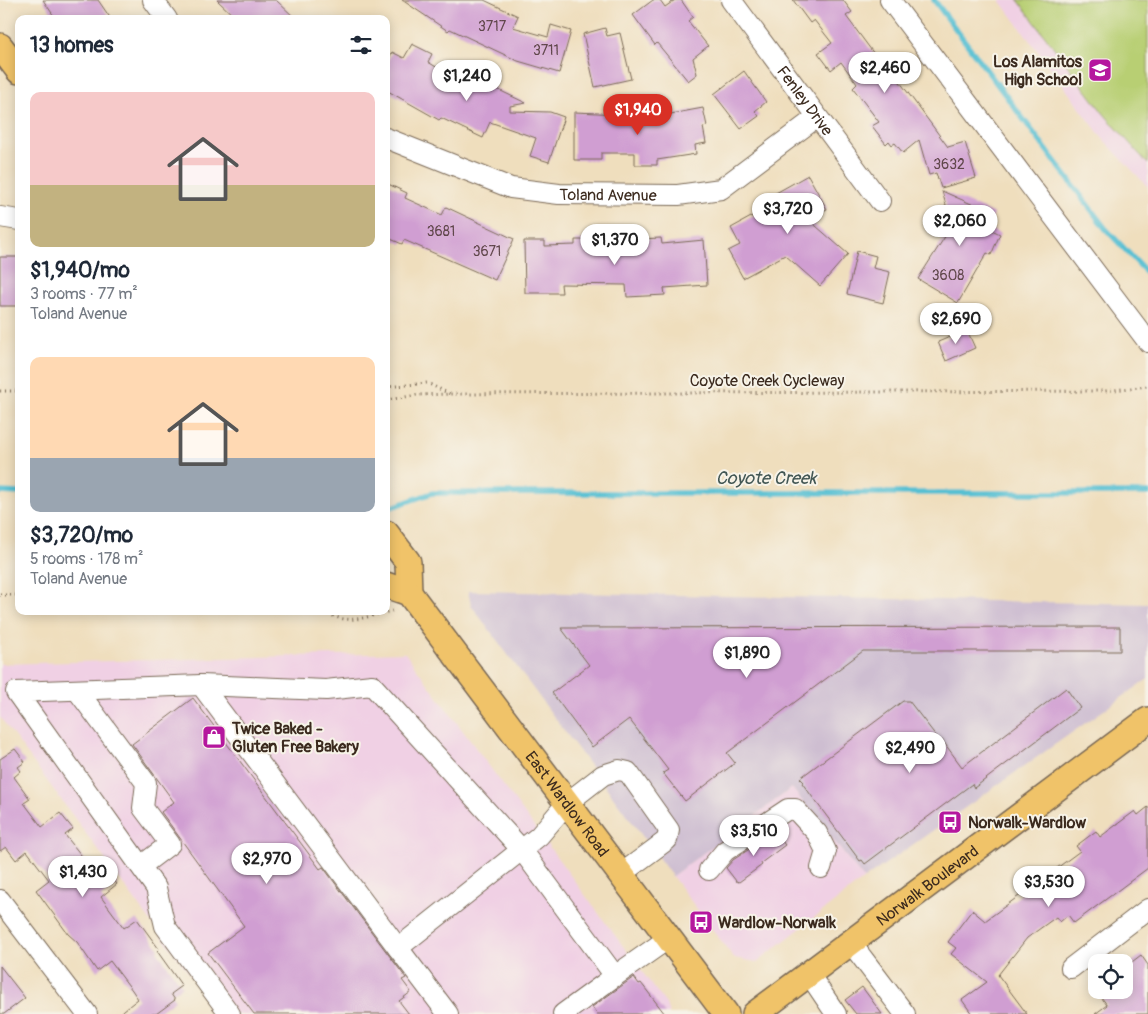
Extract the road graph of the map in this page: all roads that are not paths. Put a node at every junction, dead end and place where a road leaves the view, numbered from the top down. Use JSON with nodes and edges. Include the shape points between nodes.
{"nodes":[{"id":1,"x":153,"y":0,"type":"edge"},
{"id":2,"x":731,"y":0,"type":"edge"},
{"id":3,"x":890,"y":0,"type":"edge"},
{"id":4,"x":164,"y":15,"type":"edge"},
{"id":5,"x":0,"y":46,"type":"edge"},
{"id":6,"x":15,"y":67,"type":"edge"},
{"id":7,"x":817,"y":117,"type":"junction"},
{"id":8,"x":390,"y":140,"type":"edge"},
{"id":9,"x":880,"y":201,"type":"dead end"},
{"id":10,"x":0,"y":217,"type":"edge"},
{"id":11,"x":15,"y":219,"type":"edge"},
{"id":12,"x":1148,"y":342,"type":"edge"},
{"id":13,"x":390,"y":538,"type":"edge"},
{"id":14,"x":405,"y":594,"type":"edge"},
{"id":15,"x":201,"y":685,"type":"junction"},
{"id":16,"x":77,"y":690,"type":"junction"},
{"id":17,"x":1148,"y":720,"type":"edge"},
{"id":18,"x":567,"y":802,"type":"junction"},
{"id":19,"x":522,"y":850,"type":"junction"},
{"id":20,"x":141,"y":866,"type":"junction"},
{"id":21,"x":821,"y":868,"type":"dead end"},
{"id":22,"x":708,"y":870,"type":"dead end"},
{"id":23,"x":621,"y":874,"type":"junction"},
{"id":24,"x":0,"y":900,"type":"edge"},
{"id":25,"x":1148,"y":909,"type":"edge"},
{"id":26,"x":669,"y":938,"type":"junction"},
{"id":27,"x":851,"y":942,"type":"junction"},
{"id":28,"x":398,"y":948,"type":"junction"},
{"id":29,"x":1071,"y":968,"type":"dead end"},
{"id":30,"x":809,"y":974,"type":"junction"},
{"id":31,"x":615,"y":976,"type":"junction"},
{"id":32,"x":87,"y":1014,"type":"edge"},
{"id":33,"x":230,"y":1014,"type":"edge"},
{"id":34,"x":448,"y":1014,"type":"edge"},
{"id":35,"x":563,"y":1014,"type":"edge"},
{"id":36,"x":726,"y":1014,"type":"edge"},
{"id":37,"x":755,"y":1014,"type":"edge"},
{"id":38,"x":836,"y":1014,"type":"edge"},
{"id":39,"x":904,"y":1014,"type":"edge"}],
"edges":[{"from":1,"to":4,"type":"street"},
{"from":2,"to":7,"type":"street","name":"Fenley Drive"},
{"from":3,"to":12,"type":"street"},
{"from":5,"to":6,"type":"main road"},
{"from":7,"to":8,"type":"street","name":"Toland Avenue","via":[[721,189],[678,195],[559,194],[511,188]]},
{"from":7,"to":9,"type":"street","name":"Fenley Drive"},
{"from":10,"to":11,"type":"street"},
{"from":13,"to":14,"type":"main road","via":[[408,562]]},
{"from":14,"to":18,"type":"main road","name":"East Wardlow Road"},
{"from":15,"to":16,"type":"street"},
{"from":15,"to":19,"type":"street","via":[[326,690],[372,685]]},
{"from":15,"to":28,"type":"street"},
{"from":16,"to":20,"type":"street","via":[[146,783],[143,808],[170,844]]},
{"from":16,"to":20,"type":"street","via":[[16,692]]},
{"from":17,"to":27,"type":"main road","name":"Norwalk Boulevard"},
{"from":18,"to":19,"type":"street","via":[[540,836]]},
{"from":18,"to":23,"type":"main road","name":"East Wardlow Road"},
{"from":18,"to":23,"type":"street","via":[[603,775],[619,770],[628,772],[670,830],[667,840]]},
{"from":19,"to":28,"type":"street"},
{"from":19,"to":31,"type":"street"},
{"from":20,"to":33,"type":"street","via":[[156,888],[165,926]]},
{"from":21,"to":22,"type":"street","via":[[826,851],[817,833],[796,809],[788,809],[725,851]]},
{"from":23,"to":26,"type":"main road","name":"East Wardlow Road"},
{"from":24,"to":32,"type":"street"},
{"from":25,"to":29,"type":"street"},
{"from":26,"to":31,"type":"street"},
{"from":26,"to":36,"type":"main road","name":"East Wardlow Road"},
{"from":27,"to":30,"type":"main road","name":"Norwalk Boulevard"},
{"from":27,"to":39,"type":"street"},
{"from":28,"to":34,"type":"street"},
{"from":30,"to":37,"type":"main road","name":"Norwalk Boulevard"},
{"from":30,"to":38,"type":"street"},
{"from":31,"to":35,"type":"street"}]}
